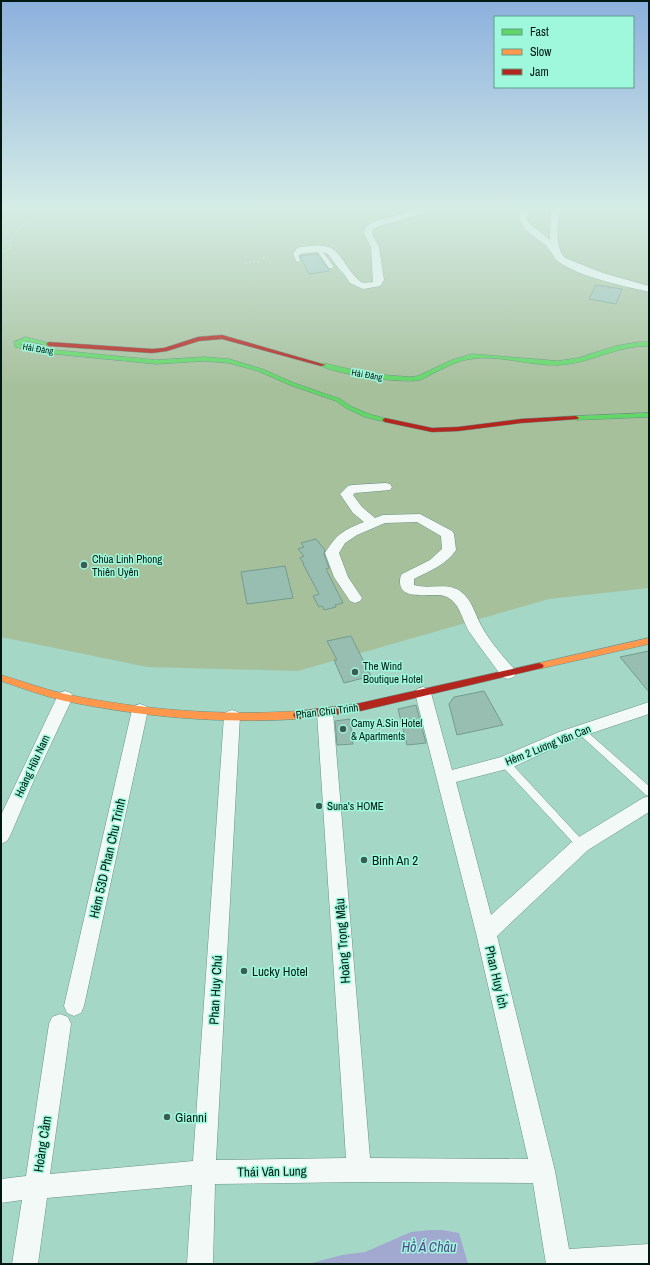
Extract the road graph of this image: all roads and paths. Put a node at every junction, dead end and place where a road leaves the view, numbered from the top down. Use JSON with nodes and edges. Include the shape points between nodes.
{"nodes":[{"id":1,"x":343,"y":268,"type":"edge"},
{"id":2,"x":378,"y":268,"type":"edge"},
{"id":3,"x":580,"y":268,"type":"edge"},
{"id":4,"x":649,"y":289,"type":"edge"},
{"id":5,"x":649,"y":344,"type":"edge"},
{"id":6,"x":649,"y":415,"type":"edge"},
{"id":7,"x":386,"y":487,"type":"dead end"},
{"id":8,"x":373,"y":522,"type":"junction"},
{"id":9,"x":355,"y":598,"type":"dead end"},
{"id":10,"x":649,"y":641,"type":"edge"},
{"id":11,"x":508,"y":673,"type":"junction"},
{"id":12,"x":1,"y":678,"type":"edge"},
{"id":13,"x":423,"y":693,"type":"junction"},
{"id":14,"x":66,"y":697,"type":"junction"},
{"id":15,"x":649,"y":708,"type":"edge"},
{"id":16,"x":140,"y":710,"type":"junction"},
{"id":17,"x":325,"y":713,"type":"junction"},
{"id":18,"x":232,"y":716,"type":"junction"},
{"id":19,"x":581,"y":731,"type":"junction"},
{"id":20,"x":505,"y":763,"type":"junction"},
{"id":21,"x":446,"y":778,"type":"junction"},
{"id":22,"x":649,"y":792,"type":"edge"},
{"id":23,"x":649,"y":803,"type":"edge"},
{"id":24,"x":1,"y":836,"type":"edge"},
{"id":25,"x":582,"y":845,"type":"junction"},
{"id":26,"x":486,"y":933,"type":"junction"},
{"id":27,"x":74,"y":1006,"type":"dead end"},
{"id":28,"x":60,"y":1024,"type":"dead end"},
{"id":29,"x":359,"y":1170,"type":"junction"},
{"id":30,"x":543,"y":1171,"type":"junction"},
{"id":31,"x":204,"y":1172,"type":"junction"},
{"id":32,"x":35,"y":1187,"type":"junction"},
{"id":33,"x":1,"y":1191,"type":"edge"},
{"id":34,"x":649,"y":1257,"type":"edge"},
{"id":35,"x":559,"y":1263,"type":"edge"},
{"id":36,"x":25,"y":1264,"type":"edge"},
{"id":37,"x":200,"y":1264,"type":"edge"}],
"edges":[{"from":1,"to":2,"type":"street","via":[[353,281],[363,286],[377,284]]},
{"from":3,"to":4,"type":"street"},
{"from":5,"to":6,"type":"street","name":"Hải Đăng","via":[[640,343],[611,349],[580,360],[560,363],[477,356],[451,362],[419,378],[398,379],[336,369],[222,337],[202,338],[165,350],[152,351],[51,344],[26,339],[16,343],[17,346],[44,351],[156,362],[204,359],[229,361],[338,400],[367,416],[432,430],[458,430],[521,421]]},
{"from":7,"to":8,"type":"street","via":[[352,489],[346,494],[361,515]]},
{"from":8,"to":9,"type":"street","via":[[340,540],[332,553],[341,577]]},
{"from":8,"to":11,"type":"street","via":[[382,518],[420,518],[447,534],[449,550],[435,563],[407,577],[407,587],[417,591],[450,592],[459,598],[475,629]]},
{"from":10,"to":11,"type":"street","name":"Phan Chu Trinh"},
{"from":11,"to":13,"type":"street","name":"Phan Chu Trinh"},
{"from":12,"to":14,"type":"street","name":"Phan Chu Trinh"},
{"from":13,"to":17,"type":"street","name":"Phan Chu Trinh"},
{"from":13,"to":21,"type":"street","name":"Phan Huy Ích"},
{"from":14,"to":16,"type":"street","name":"Phan Chu Trinh"},
{"from":14,"to":24,"type":"street","name":"Hoàng Hữu Nam"},
{"from":15,"to":19,"type":"street","name":"Hẻm 2 Lương Văn Can"},
{"from":16,"to":18,"type":"street","name":"Phan Chu Trinh"},
{"from":16,"to":27,"type":"street","name":"Hẻm 53D Phan Chu Trinh"},
{"from":17,"to":18,"type":"street","name":"Phan Chu Trinh"},
{"from":17,"to":29,"type":"street","name":"Hoàng Trọng Mậu"},
{"from":18,"to":31,"type":"street","name":"Phan Huy Chú"},
{"from":19,"to":20,"type":"street","name":"Hẻm 2 Lương Văn Can"},
{"from":19,"to":22,"type":"lane"},
{"from":20,"to":21,"type":"street","name":"Hẻm 2 Lương Văn Can"},
{"from":20,"to":25,"type":"lane"},
{"from":21,"to":26,"type":"street","name":"Phan Huy Ích"},
{"from":23,"to":25,"type":"street"},
{"from":25,"to":26,"type":"street"},
{"from":26,"to":30,"type":"street","name":"Phan Huy Ích"},
{"from":28,"to":32,"type":"street","name":"Hoàng Cầm"},
{"from":29,"to":30,"type":"street","name":"Thái Văn Lung"},
{"from":29,"to":31,"type":"street","name":"Thái Văn Lung"},
{"from":30,"to":35,"type":"street","name":"Phan Huy Ích"},
{"from":31,"to":32,"type":"street","name":"Thái Văn Lung"},
{"from":31,"to":37,"type":"street","name":"Phan Huy Chú"},
{"from":32,"to":33,"type":"street","name":"Thái Văn Lung"},
{"from":32,"to":36,"type":"street","name":"Hoàng Cầm"},
{"from":34,"to":35,"type":"street"}]}
